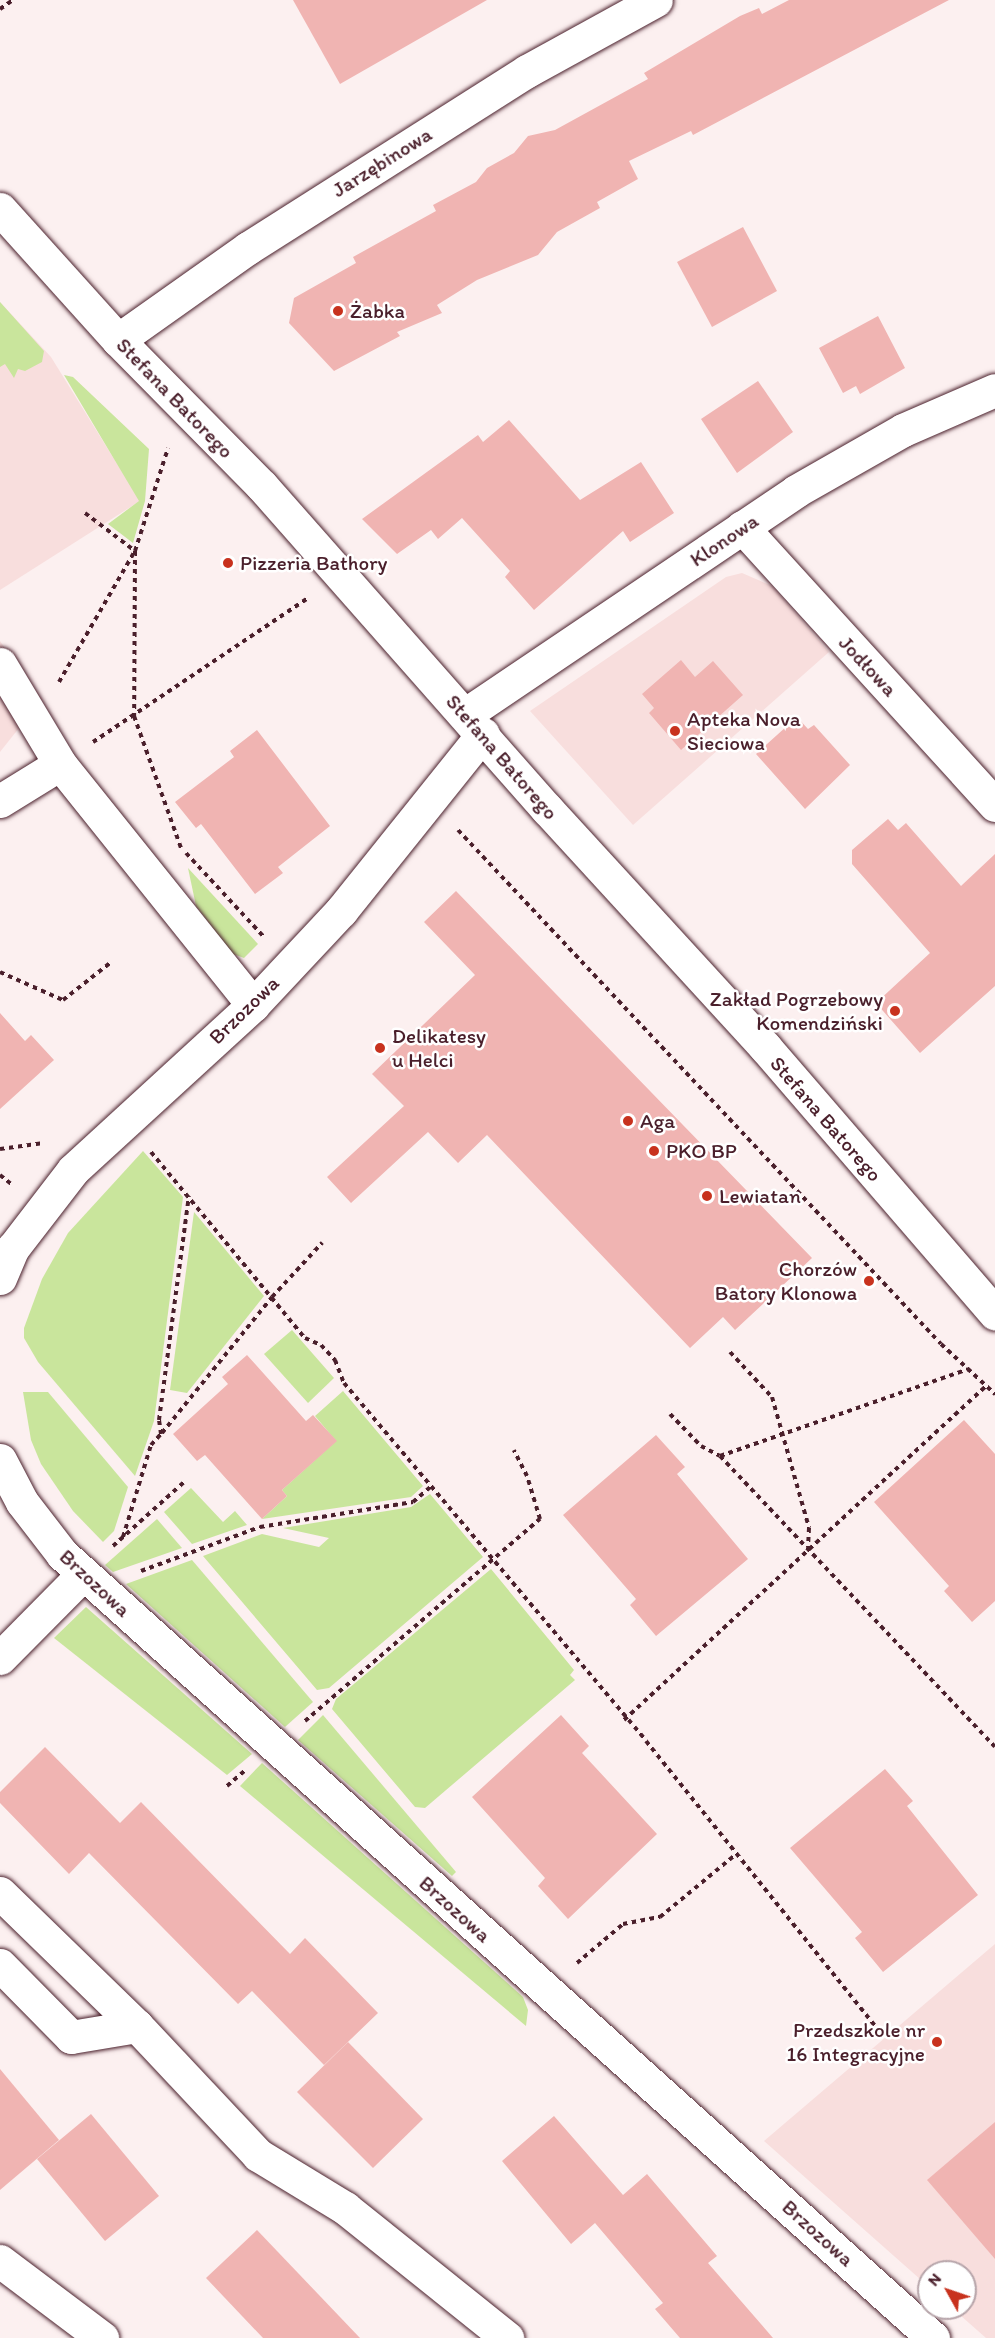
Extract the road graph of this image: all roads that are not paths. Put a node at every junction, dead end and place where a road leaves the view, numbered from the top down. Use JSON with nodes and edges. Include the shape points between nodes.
{"nodes":[{"id":1,"x":656,"y":0,"type":"edge"},
{"id":2,"x":0,"y":209,"type":"edge"},
{"id":3,"x":118,"y":340,"type":"junction"},
{"id":4,"x":995,"y":390,"type":"edge"},
{"id":5,"x":742,"y":527,"type":"junction"},
{"id":6,"x":0,"y":664,"type":"edge"},
{"id":7,"x":474,"y":724,"type":"junction"},
{"id":8,"x":60,"y":764,"type":"junction"},
{"id":9,"x":0,"y":801,"type":"edge"},
{"id":10,"x":995,"y":805,"type":"edge"},
{"id":11,"x":253,"y":1005,"type":"junction"},
{"id":12,"x":0,"y":1278,"type":"edge"},
{"id":13,"x":995,"y":1313,"type":"edge"},
{"id":14,"x":0,"y":1460,"type":"edge"},
{"id":15,"x":83,"y":1574,"type":"junction"},
{"id":16,"x":0,"y":1658,"type":"edge"},
{"id":17,"x":0,"y":1893,"type":"edge"},
{"id":18,"x":0,"y":1965,"type":"edge"},
{"id":19,"x":137,"y":2026,"type":"junction"},
{"id":20,"x":0,"y":2261,"type":"edge"},
{"id":21,"x":102,"y":2338,"type":"edge"},
{"id":22,"x":507,"y":2338,"type":"edge"},
{"id":23,"x":933,"y":2338,"type":"edge"}],
"edges":[{"from":1,"to":3,"type":"street","name":"Jarzębinowa","via":[[527,71],[248,248]]},
{"from":2,"to":3,"type":"street","name":"Stefana Batorego"},
{"from":3,"to":7,"type":"street","name":"Stefana Batorego","via":[[262,486]]},
{"from":4,"to":5,"type":"street","name":"Klonowa","via":[[903,430]]},
{"from":5,"to":7,"type":"street","name":"Klonowa"},
{"from":5,"to":10,"type":"street","name":"Jodłowa"},
{"from":6,"to":8,"type":"street"},
{"from":7,"to":11,"type":"street","name":"Brzozowa","via":[[341,911]]},
{"from":7,"to":13,"type":"street","name":"Stefana Batorego","via":[[765,1047]]},
{"from":8,"to":9,"type":"street"},
{"from":8,"to":11,"type":"street"},
{"from":11,"to":12,"type":"street","name":"Brzozowa","via":[[73,1170],[13,1248]]},
{"from":14,"to":15,"type":"street","name":"Brzozowa","via":[[22,1502]]},
{"from":15,"to":16,"type":"street"},
{"from":15,"to":23,"type":"street","name":"Brzozowa"},
{"from":17,"to":19,"type":"street"},
{"from":18,"to":19,"type":"street","via":[[71,2037]]},
{"from":19,"to":22,"type":"street","via":[[258,2155],[345,2208]]},
{"from":20,"to":21,"type":"street"}]}
